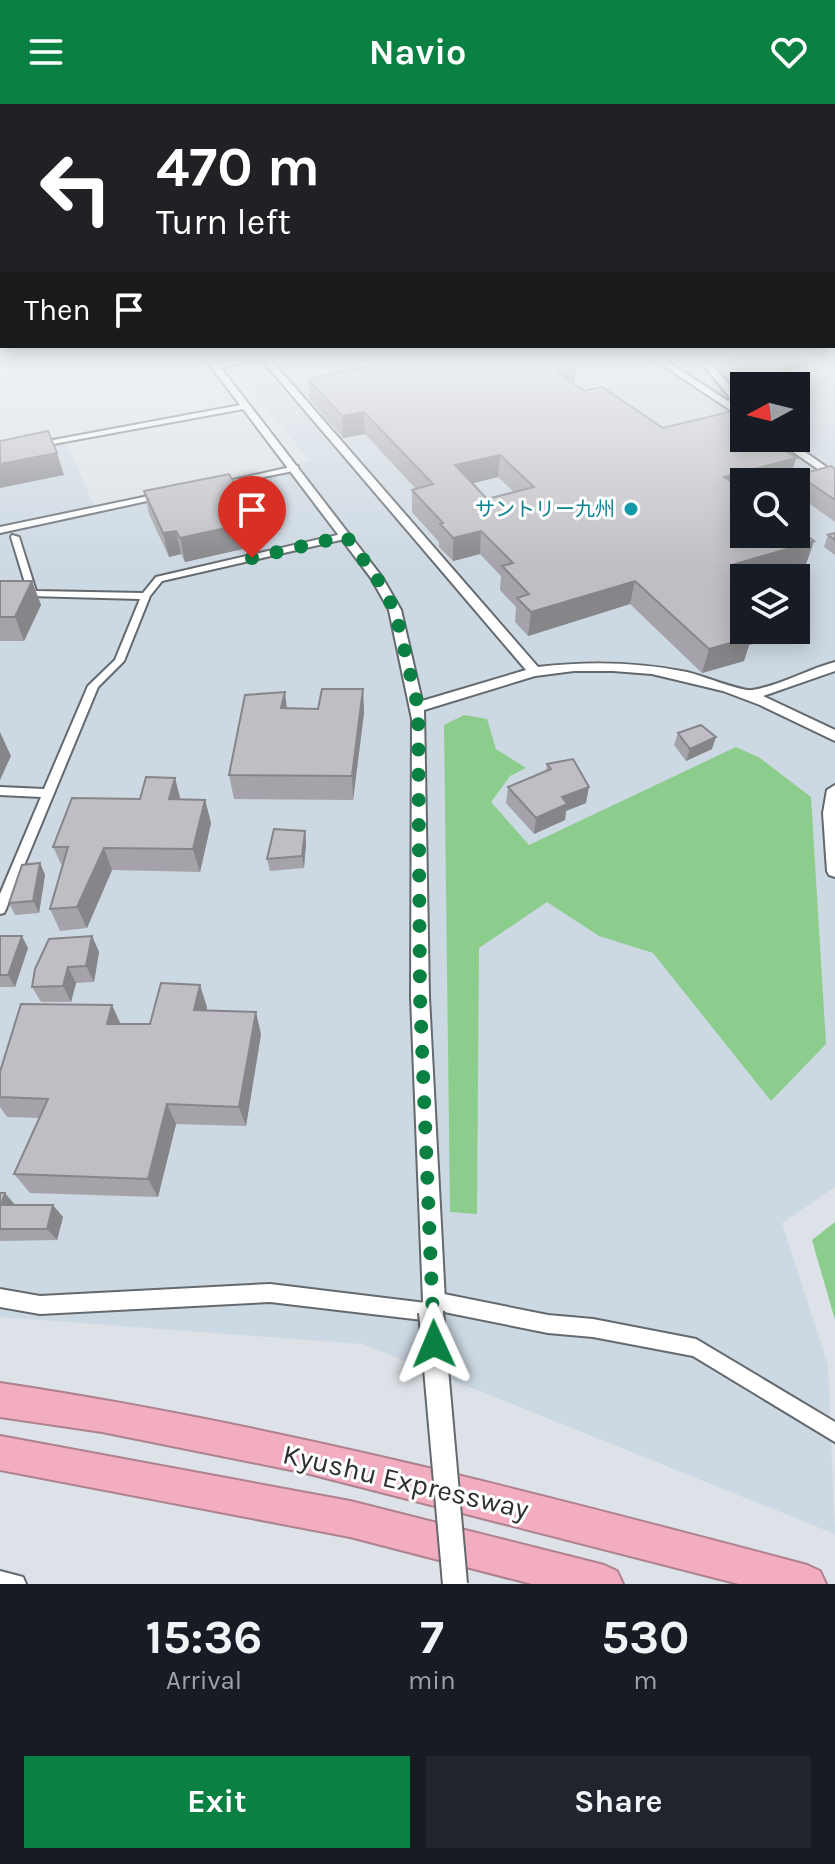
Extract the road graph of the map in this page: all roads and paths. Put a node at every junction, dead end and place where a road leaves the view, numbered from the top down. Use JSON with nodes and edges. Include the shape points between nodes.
{"nodes":[{"id":1,"x":122,"y":429,"type":"edge"},
{"id":2,"x":264,"y":429,"type":"edge"},
{"id":3,"x":325,"y":429,"type":"edge"},
{"id":4,"x":31,"y":446,"type":"edge"},
{"id":5,"x":798,"y":452,"type":"edge"},
{"id":6,"x":295,"y":468,"type":"junction"},
{"id":7,"x":835,"y":478,"type":"edge"},
{"id":8,"x":202,"y":487,"type":"edge"},
{"id":9,"x":171,"y":494,"type":"edge"},
{"id":10,"x":0,"y":530,"type":"edge"},
{"id":11,"x":346,"y":536,"type":"junction"},
{"id":12,"x":15,"y":537,"type":"dead end"},
{"id":13,"x":146,"y":596,"type":"junction"},
{"id":14,"x":835,"y":666,"type":"edge"},
{"id":15,"x":535,"y":672,"type":"junction"},
{"id":16,"x":752,"y":695,"type":"junction"},
{"id":17,"x":418,"y":707,"type":"junction"},
{"id":18,"x":835,"y":736,"type":"edge"},
{"id":19,"x":835,"y":790,"type":"edge"},
{"id":20,"x":0,"y":791,"type":"edge"},
{"id":21,"x":47,"y":793,"type":"junction"},
{"id":22,"x":835,"y":871,"type":"edge"},
{"id":23,"x":0,"y":909,"type":"edge"},
{"id":24,"x":0,"y":1298,"type":"edge"},
{"id":25,"x":432,"y":1306,"type":"junction"},
{"id":26,"x":0,"y":1400,"type":"edge"},
{"id":27,"x":835,"y":1433,"type":"edge"},
{"id":28,"x":0,"y":1453,"type":"edge"},
{"id":29,"x":0,"y":1581,"type":"edge"},
{"id":30,"x":16,"y":1584,"type":"edge"},
{"id":31,"x":455,"y":1584,"type":"edge"},
{"id":32,"x":604,"y":1584,"type":"edge"},
{"id":33,"x":807,"y":1584,"type":"edge"}],
"edges":[{"from":1,"to":4,"type":"street"},
{"from":2,"to":6,"type":"street"},
{"from":3,"to":15,"type":"street"},
{"from":5,"to":7,"type":"street"},
{"from":6,"to":8,"type":"street"},
{"from":6,"to":11,"type":"street"},
{"from":9,"to":10,"type":"street"},
{"from":11,"to":13,"type":"street","via":[[159,579]]},
{"from":11,"to":17,"type":"street","via":[[395,610]]},
{"from":12,"to":13,"type":"street","via":[[32,594]]},
{"from":13,"to":21,"type":"street","via":[[119,661],[93,686]]},
{"from":14,"to":16,"type":"street"},
{"from":15,"to":16,"type":"street","via":[[605,665]]},
{"from":15,"to":17,"type":"street"},
{"from":16,"to":18,"type":"street"},
{"from":17,"to":25,"type":"street","via":[[420,997]]},
{"from":19,"to":22,"type":"street"},
{"from":20,"to":21,"type":"street"},
{"from":21,"to":23,"type":"street"},
{"from":24,"to":25,"type":"street","via":[[40,1305],[270,1293]]},
{"from":25,"to":27,"type":"street","via":[[696,1348]]},
{"from":25,"to":31,"type":"street","bridge":true},
{"from":26,"to":33,"type":"highway","name":"Kyushu Expressway","via":[[361,1466]]},
{"from":28,"to":32,"type":"highway","name":"Kyushu Expressway","via":[[350,1519]]},
{"from":29,"to":30,"type":"street"}]}
